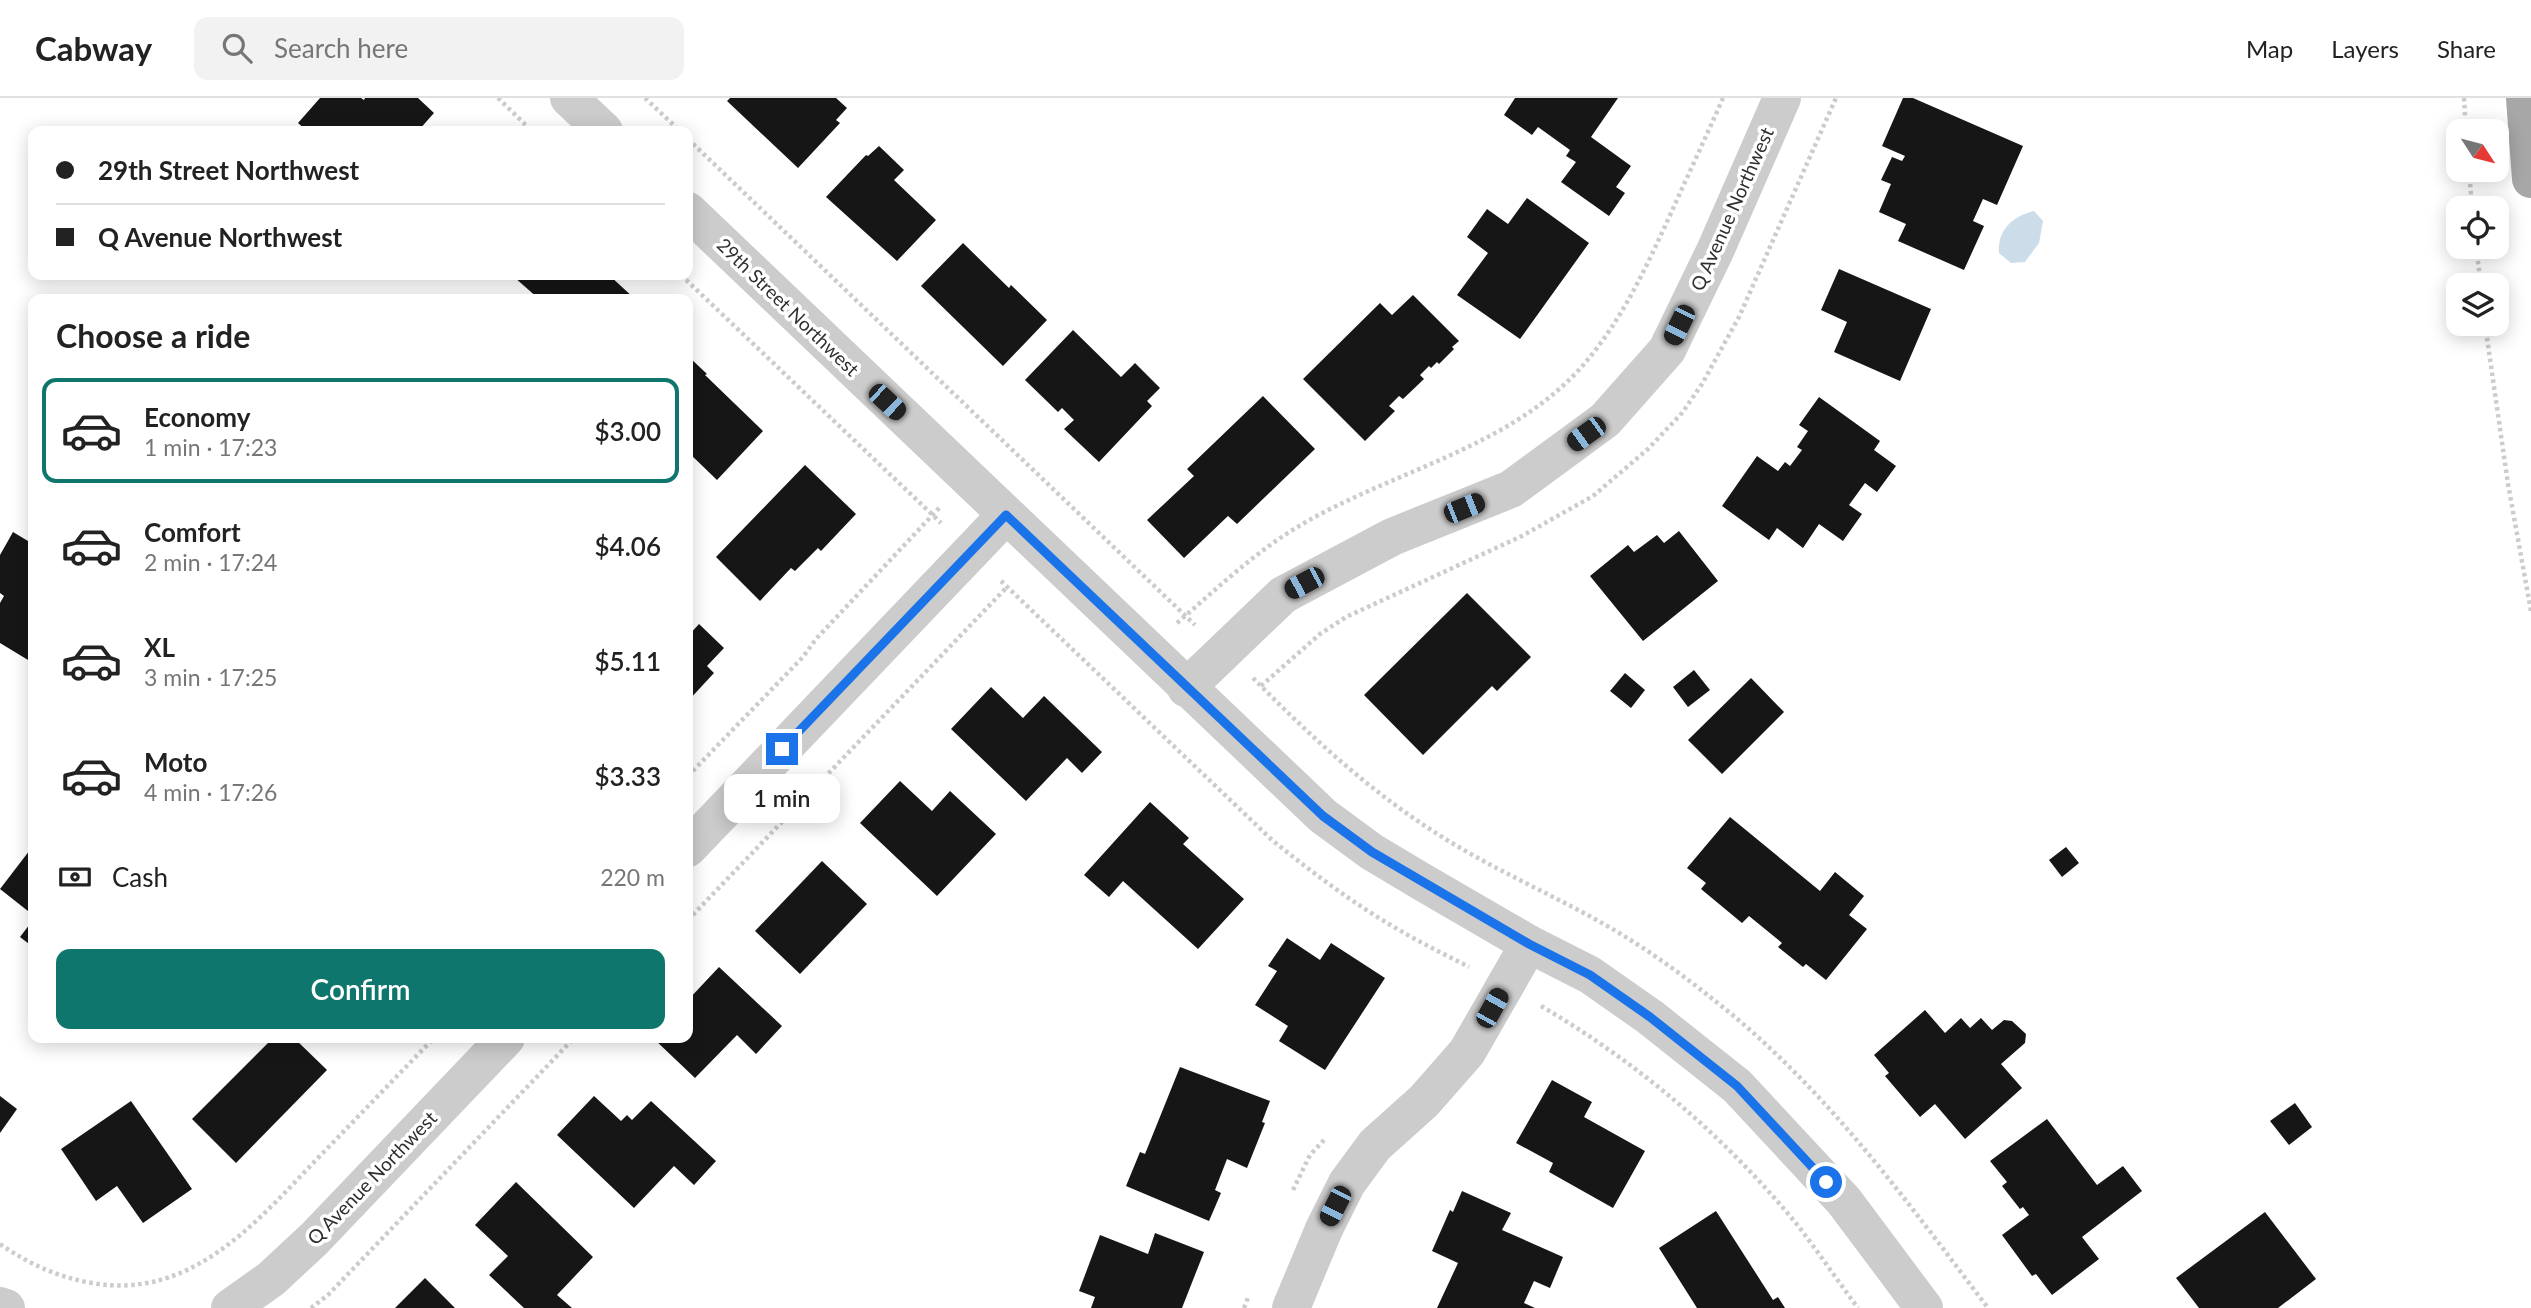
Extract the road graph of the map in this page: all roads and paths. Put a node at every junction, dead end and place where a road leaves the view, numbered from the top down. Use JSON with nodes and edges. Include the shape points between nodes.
{"nodes":[{"id":1,"x":498,"y":98,"type":"edge"},
{"id":2,"x":569,"y":98,"type":"edge"},
{"id":3,"x":645,"y":98,"type":"edge"},
{"id":4,"x":1723,"y":98,"type":"edge"},
{"id":5,"x":1782,"y":98,"type":"edge"},
{"id":6,"x":2464,"y":98,"type":"edge"},
{"id":7,"x":2525,"y":98,"type":"edge"},
{"id":8,"x":2465,"y":119,"type":"edge"},
{"id":9,"x":528,"y":126,"type":"edge"},
{"id":10,"x":599,"y":126,"type":"edge"},
{"id":11,"x":675,"y":126,"type":"edge"},
{"id":12,"x":693,"y":144,"type":"edge"},
{"id":13,"x":2531,"y":179,"type":"edge"},
{"id":14,"x":693,"y":216,"type":"edge"},
{"id":15,"x":686,"y":280,"type":"edge"},
{"id":16,"x":2487,"y":336,"type":"edge"},
{"id":17,"x":947,"y":501,"type":"dead end"},
{"id":18,"x":933,"y":515,"type":"junction"},
{"id":19,"x":1006,"y":515,"type":"junction"},
{"id":20,"x":947,"y":528,"type":"dead end"},
{"id":21,"x":993,"y":573,"type":"dead end"},
{"id":22,"x":1007,"y":587,"type":"junction"},
{"id":23,"x":2531,"y":611,"type":"edge"},
{"id":24,"x":1185,"y":616,"type":"junction"},
{"id":25,"x":1169,"y":630,"type":"dead end"},
{"id":26,"x":1201,"y":631,"type":"dead end"},
{"id":27,"x":1186,"y":688,"type":"junction"},
{"id":28,"x":693,"y":771,"type":"edge"},
{"id":29,"x":693,"y":843,"type":"edge"},
{"id":30,"x":693,"y":915,"type":"edge"},
{"id":31,"x":1529,"y":944,"type":"junction"},
{"id":32,"x":1477,"y":971,"type":"dead end"},
{"id":33,"x":1531,"y":1000,"type":"dead end"},
{"id":34,"x":1542,"y":1006,"type":"junction"},
{"id":35,"x":1535,"y":1018,"type":"dead end"},
{"id":36,"x":429,"y":1043,"type":"edge"},
{"id":37,"x":501,"y":1043,"type":"edge"},
{"id":38,"x":569,"y":1043,"type":"edge"},
{"id":39,"x":0,"y":1244,"type":"edge"},
{"id":40,"x":0,"y":1306,"type":"edge"},
{"id":41,"x":6,"y":1308,"type":"edge"},
{"id":42,"x":230,"y":1308,"type":"edge"},
{"id":43,"x":311,"y":1308,"type":"edge"},
{"id":44,"x":1291,"y":1308,"type":"edge"},
{"id":45,"x":1858,"y":1308,"type":"edge"},
{"id":46,"x":1924,"y":1308,"type":"edge"}],
"edges":[{"from":1,"to":9,"type":"path"},
{"from":2,"to":10,"type":"street"},
{"from":3,"to":11,"type":"path"},
{"from":4,"to":24,"type":"path","via":[[1641,279],[1602,342],[1576,373],[1510,425],[1346,501],[1269,544]]},
{"from":5,"to":27,"type":"street","name":"Q Avenue Northwest","via":[[1667,349],[1605,420],[1511,489],[1392,537],[1283,595]]},
{"from":6,"to":8,"type":"path"},
{"from":7,"to":13,"type":"main road"},
{"from":12,"to":24,"type":"path"},
{"from":14,"to":19,"type":"street","name":"29th Street Northwest"},
{"from":15,"to":18,"type":"path"},
{"from":16,"to":23,"type":"path"},
{"from":17,"to":18,"type":"path"},
{"from":18,"to":20,"type":"path"},
{"from":18,"to":28,"type":"path"},
{"from":19,"to":27,"type":"street","name":"29th Street Northwest"},
{"from":19,"to":29,"type":"street"},
{"from":21,"to":22,"type":"path"},
{"from":22,"to":30,"type":"path"},
{"from":22,"to":32,"type":"path","via":[[1305,867],[1407,935]]},
{"from":24,"to":25,"type":"path"},
{"from":24,"to":26,"type":"path"},
{"from":27,"to":31,"type":"street","name":"29th Street Northwest","via":[[1332,823],[1372,852]]},
{"from":31,"to":44,"type":"street","via":[[1467,1052],[1424,1101],[1375,1145],[1347,1183]]},
{"from":31,"to":46,"type":"street","name":"29th Street Northwest","via":[[1590,975],[1737,1086],[1844,1201]]},
{"from":33,"to":34,"type":"path"},
{"from":34,"to":35,"type":"path"},
{"from":34,"to":45,"type":"path","via":[[1618,1055],[1712,1133],[1795,1223]]},
{"from":36,"to":39,"type":"path","via":[[264,1214],[186,1272],[131,1287],[102,1285],[37,1267]]},
{"from":37,"to":42,"type":"street","name":"Q Avenue Northwest","via":[[314,1239],[271,1279]]},
{"from":38,"to":43,"type":"path"},
{"from":40,"to":41,"type":"street"}]}
